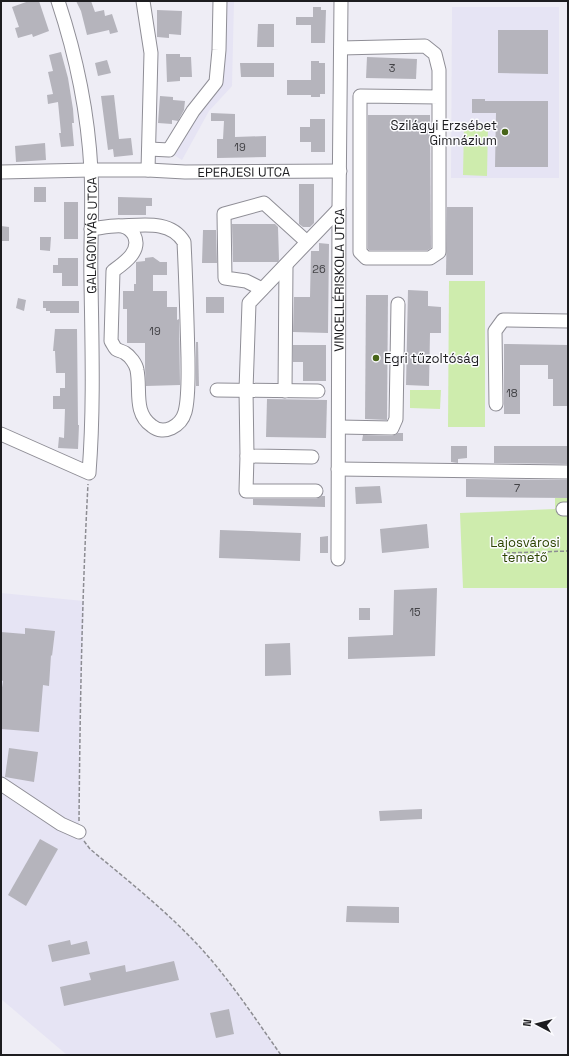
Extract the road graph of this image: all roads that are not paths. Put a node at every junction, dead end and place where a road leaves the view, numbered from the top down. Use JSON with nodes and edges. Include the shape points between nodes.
{"nodes":[{"id":1,"x":58,"y":1,"type":"edge"},
{"id":2,"x":143,"y":1,"type":"edge"},
{"id":3,"x":220,"y":1,"type":"edge"},
{"id":4,"x":341,"y":1,"type":"edge"},
{"id":5,"x":341,"y":48,"type":"junction"},
{"id":6,"x":439,"y":96,"type":"junction"},
{"id":7,"x":149,"y":149,"type":"junction"},
{"id":8,"x":91,"y":170,"type":"junction"},
{"id":9,"x":148,"y":170,"type":"junction"},
{"id":10,"x":340,"y":171,"type":"junction"},
{"id":11,"x":1,"y":172,"type":"edge"},
{"id":12,"x":339,"y":209,"type":"junction"},
{"id":13,"x":121,"y":226,"type":"junction"},
{"id":14,"x":91,"y":229,"type":"junction"},
{"id":15,"x":307,"y":242,"type":"junction"},
{"id":16,"x":286,"y":265,"type":"junction"},
{"id":17,"x":262,"y":289,"type":"junction"},
{"id":18,"x":398,"y":304,"type":"dead end"},
{"id":19,"x":568,"y":321,"type":"edge"},
{"id":20,"x":217,"y":390,"type":"dead end"},
{"id":21,"x":246,"y":390,"type":"junction"},
{"id":22,"x":285,"y":391,"type":"junction"},
{"id":23,"x":318,"y":391,"type":"dead end"},
{"id":24,"x":496,"y":404,"type":"dead end"},
{"id":25,"x":339,"y":427,"type":"junction"},
{"id":26,"x":1,"y":434,"type":"edge"},
{"id":27,"x":247,"y":456,"type":"junction"},
{"id":28,"x":312,"y":456,"type":"dead end"},
{"id":29,"x":338,"y":469,"type":"junction"},
{"id":30,"x":568,"y":472,"type":"edge"},
{"id":31,"x":316,"y":491,"type":"dead end"},
{"id":32,"x":338,"y":559,"type":"dead end"},
{"id":33,"x":1,"y":784,"type":"edge"},
{"id":34,"x":79,"y":832,"type":"road end"}],
"edges":[{"from":1,"to":8,"type":"street","name":"GALAGONYÁS UTCA","via":[[76,62]]},
{"from":2,"to":7,"type":"street","via":[[151,53]]},
{"from":3,"to":7,"type":"street","via":[[216,82],[193,111],[169,150]]},
{"from":4,"to":5,"type":"street","name":"VINCELLÉRISKOLA UTCA"},
{"from":5,"to":6,"type":"street","via":[[425,46],[435,54]]},
{"from":5,"to":10,"type":"street","name":"VINCELLÉRISKOLA UTCA"},
{"from":6,"to":6,"type":"street","via":[[439,252],[430,258],[366,258],[360,252],[360,96]]},
{"from":7,"to":9,"type":"street"},
{"from":8,"to":9,"type":"street","name":"EPERJESI UTCA"},
{"from":8,"to":11,"type":"street","name":"EPERJESI UTCA"},
{"from":8,"to":14,"type":"street","name":"GALAGONYÁS UTCA"},
{"from":9,"to":10,"type":"street","name":"EPERJESI UTCA"},
{"from":10,"to":12,"type":"street","name":"VINCELLÉRISKOLA UTCA"},
{"from":12,"to":15,"type":"street"},
{"from":12,"to":25,"type":"street","name":"VINCELLÉRISKOLA UTCA"},
{"from":13,"to":13,"type":"street","via":[[130,229],[135,236],[136,245],[133,254],[113,271],[111,341],[117,349],[126,353],[137,368],[141,414],[152,427],[160,430],[172,428],[181,422],[185,412],[188,384],[184,242],[172,229],[161,225]]},
{"from":13,"to":14,"type":"street"},
{"from":14,"to":26,"type":"street","name":"GALAGONYÁS UTCA","via":[[93,365],[88,473]]},
{"from":15,"to":16,"type":"street"},
{"from":15,"to":17,"type":"street","via":[[264,203],[224,214],[225,278],[246,281]]},
{"from":16,"to":17,"type":"street"},
{"from":16,"to":22,"type":"street"},
{"from":17,"to":21,"type":"street","via":[[249,303]]},
{"from":18,"to":25,"type":"street","via":[[396,419],[392,428]]},
{"from":19,"to":24,"type":"street","via":[[503,320],[495,331]]},
{"from":20,"to":21,"type":"street"},
{"from":21,"to":22,"type":"street"},
{"from":21,"to":27,"type":"street"},
{"from":22,"to":23,"type":"street"},
{"from":25,"to":29,"type":"street","name":"VINCELLÉRISKOLA UTCA"},
{"from":27,"to":28,"type":"street"},
{"from":27,"to":31,"type":"street","via":[[246,491]]},
{"from":29,"to":30,"type":"street"},
{"from":29,"to":32,"type":"street","name":"VINCELLÉRISKOLA UTCA"},
{"from":33,"to":34,"type":"street","via":[[61,824]]}]}
